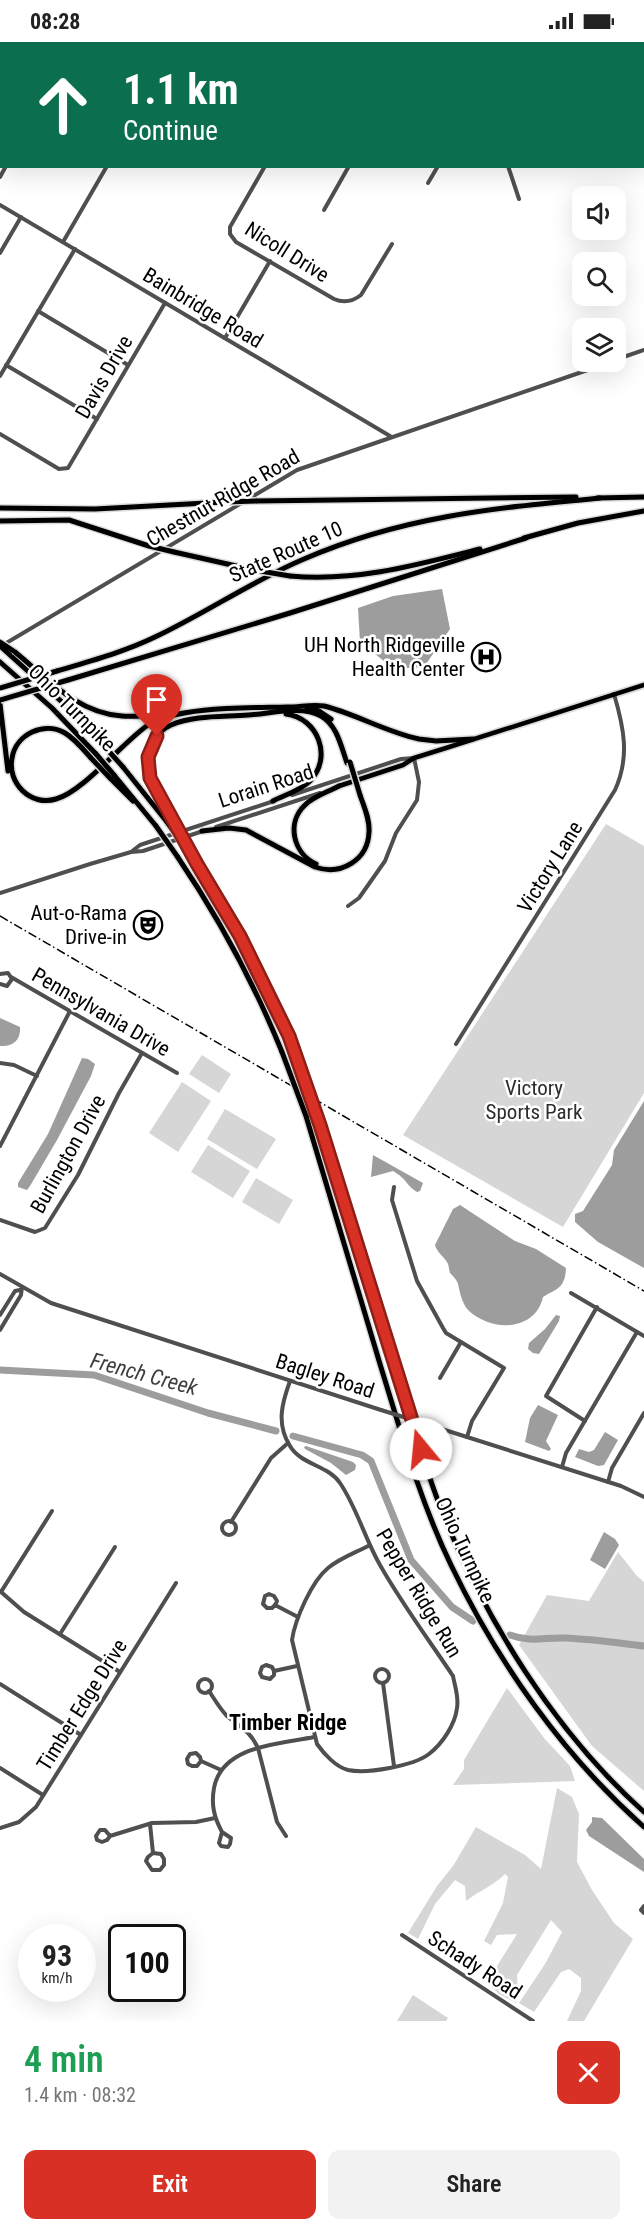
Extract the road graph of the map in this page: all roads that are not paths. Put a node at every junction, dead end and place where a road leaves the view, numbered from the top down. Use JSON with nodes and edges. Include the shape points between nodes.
{"nodes":[{"id":1,"x":106,"y":168,"type":"edge"},
{"id":2,"x":264,"y":168,"type":"edge"},
{"id":3,"x":349,"y":168,"type":"edge"},
{"id":4,"x":435,"y":168,"type":"edge"},
{"id":5,"x":508,"y":168,"type":"edge"},
{"id":6,"x":428,"y":183,"type":"dead end"},
{"id":7,"x":519,"y":199,"type":"dead end"},
{"id":8,"x":0,"y":205,"type":"edge"},
{"id":9,"x":324,"y":210,"type":"dead end"},
{"id":10,"x":21,"y":217,"type":"junction"},
{"id":11,"x":63,"y":242,"type":"junction"},
{"id":12,"x":392,"y":244,"type":"dead end"},
{"id":13,"x":75,"y":249,"type":"junction"},
{"id":14,"x":0,"y":253,"type":"edge"},
{"id":15,"x":270,"y":261,"type":"junction"},
{"id":16,"x":165,"y":303,"type":"junction"},
{"id":17,"x":38,"y":311,"type":"junction"},
{"id":18,"x":225,"y":338,"type":"junction"},
{"id":19,"x":644,"y":350,"type":"edge"},
{"id":20,"x":626,"y":356,"type":"edge"},
{"id":21,"x":6,"y":365,"type":"junction"},
{"id":22,"x":128,"y":365,"type":"junction"},
{"id":23,"x":581,"y":372,"type":"edge"},
{"id":24,"x":0,"y":376,"type":"edge"},
{"id":25,"x":97,"y":419,"type":"junction"},
{"id":26,"x":0,"y":434,"type":"edge"},
{"id":27,"x":391,"y":437,"type":"junction"},
{"id":28,"x":644,"y":497,"type":"edge"},
{"id":29,"x":600,"y":498,"type":"junction"},
{"id":30,"x":0,"y":508,"type":"edge"},
{"id":31,"x":644,"y":512,"type":"edge"},
{"id":32,"x":0,"y":521,"type":"edge"},
{"id":33,"x":526,"y":538,"type":"junction"},
{"id":34,"x":0,"y":645,"type":"edge"},
{"id":35,"x":13,"y":653,"type":"junction"},
{"id":36,"x":0,"y":662,"type":"edge"},
{"id":37,"x":644,"y":685,"type":"edge"},
{"id":38,"x":0,"y":688,"type":"edge"},
{"id":39,"x":614,"y":694,"type":"junction"},
{"id":40,"x":0,"y":700,"type":"edge"},
{"id":41,"x":0,"y":705,"type":"edge"},
{"id":42,"x":294,"y":707,"type":"junction"},
{"id":43,"x":191,"y":713,"type":"junction"},
{"id":44,"x":272,"y":713,"type":"junction"},
{"id":45,"x":199,"y":719,"type":"junction"},
{"id":46,"x":472,"y":739,"type":"junction"},
{"id":47,"x":94,"y":756,"type":"junction"},
{"id":48,"x":414,"y":758,"type":"junction"},
{"id":49,"x":348,"y":762,"type":"junction"},
{"id":50,"x":339,"y":786,"type":"junction"},
{"id":51,"x":359,"y":795,"type":"junction"},
{"id":52,"x":273,"y":801,"type":"junction"},
{"id":53,"x":215,"y":820,"type":"junction"},
{"id":54,"x":169,"y":821,"type":"junction"},
{"id":55,"x":218,"y":827,"type":"junction"},
{"id":56,"x":202,"y":831,"type":"junction"},
{"id":57,"x":131,"y":852,"type":"junction"},
{"id":58,"x":0,"y":892,"type":"edge"},
{"id":59,"x":348,"y":906,"type":"dead end"},
{"id":60,"x":0,"y":974,"type":"edge"},
{"id":61,"x":11,"y":977,"type":"junction"},
{"id":62,"x":0,"y":984,"type":"edge"},
{"id":63,"x":70,"y":1011,"type":"junction"},
{"id":64,"x":456,"y":1044,"type":"dead end"},
{"id":65,"x":142,"y":1053,"type":"junction"},
{"id":66,"x":0,"y":1063,"type":"edge"},
{"id":67,"x":177,"y":1073,"type":"dead end"},
{"id":68,"x":37,"y":1076,"type":"junction"},
{"id":69,"x":0,"y":1146,"type":"edge"},
{"id":70,"x":394,"y":1187,"type":"dead end"},
{"id":71,"x":0,"y":1220,"type":"edge"},
{"id":72,"x":0,"y":1274,"type":"edge"},
{"id":73,"x":21,"y":1289,"type":"junction"},
{"id":74,"x":572,"y":1293,"type":"dead end"},
{"id":75,"x":597,"y":1307,"type":"junction"},
{"id":76,"x":0,"y":1315,"type":"edge"},
{"id":77,"x":0,"y":1330,"type":"edge"},
{"id":78,"x":637,"y":1332,"type":"junction"},
{"id":79,"x":644,"y":1336,"type":"edge"},
{"id":80,"x":461,"y":1342,"type":"junction"},
{"id":81,"x":440,"y":1378,"type":"dead end"},
{"id":82,"x":290,"y":1380,"type":"junction"},
{"id":83,"x":644,"y":1413,"type":"edge"},
{"id":84,"x":585,"y":1421,"type":"junction"},
{"id":85,"x":467,"y":1437,"type":"junction"},
{"id":86,"x":288,"y":1443,"type":"junction"},
{"id":87,"x":562,"y":1467,"type":"junction"},
{"id":88,"x":608,"y":1482,"type":"junction"},
{"id":89,"x":644,"y":1497,"type":"edge"},
{"id":90,"x":52,"y":1511,"type":"dead end"},
{"id":91,"x":231,"y":1522,"type":"dead end"},
{"id":92,"x":370,"y":1545,"type":"junction"},
{"id":93,"x":115,"y":1547,"type":"dead end"},
{"id":94,"x":176,"y":1583,"type":"dead end"},
{"id":95,"x":1,"y":1592,"type":"edge"},
{"id":96,"x":275,"y":1605,"type":"dead end"},
{"id":97,"x":298,"y":1617,"type":"junction"},
{"id":98,"x":60,"y":1634,"type":"junction"},
{"id":99,"x":297,"y":1666,"type":"junction"},
{"id":100,"x":274,"y":1671,"type":"dead end"},
{"id":101,"x":120,"y":1672,"type":"junction"},
{"id":102,"x":383,"y":1683,"type":"dead end"},
{"id":103,"x":0,"y":1684,"type":"edge"},
{"id":104,"x":209,"y":1691,"type":"dead end"},
{"id":105,"x":81,"y":1735,"type":"junction"},
{"id":106,"x":314,"y":1737,"type":"junction"},
{"id":107,"x":258,"y":1748,"type":"junction"},
{"id":108,"x":201,"y":1761,"type":"dead end"},
{"id":109,"x":394,"y":1766,"type":"junction"},
{"id":110,"x":0,"y":1768,"type":"edge"},
{"id":111,"x":221,"y":1770,"type":"junction"},
{"id":112,"x":44,"y":1795,"type":"junction"},
{"id":113,"x":644,"y":1812,"type":"edge"},
{"id":114,"x":214,"y":1818,"type":"junction"},
{"id":115,"x":150,"y":1824,"type":"junction"},
{"id":116,"x":644,"y":1827,"type":"edge"},
{"id":117,"x":0,"y":1828,"type":"edge"},
{"id":118,"x":222,"y":1832,"type":"dead end"},
{"id":119,"x":110,"y":1836,"type":"dead end"},
{"id":120,"x":286,"y":1836,"type":"dead end"},
{"id":121,"x":153,"y":1853,"type":"junction"},
{"id":122,"x":644,"y":1906,"type":"edge"},
{"id":123,"x":644,"y":1913,"type":"edge"},
{"id":124,"x":402,"y":1935,"type":"dead end"},
{"id":125,"x":533,"y":2021,"type":"edge"}],
"edges":[{"from":1,"to":11,"type":"street"},
{"from":2,"to":15,"type":"street","name":"Nicoll Drive","via":[[230,230],[236,242]]},
{"from":3,"to":9,"type":"street"},
{"from":4,"to":6,"type":"street"},
{"from":5,"to":7,"type":"street"},
{"from":8,"to":10,"type":"street","name":"Bainbridge Road"},
{"from":10,"to":11,"type":"street","name":"Bainbridge Road"},
{"from":10,"to":14,"type":"street"},
{"from":11,"to":13,"type":"street","name":"Bainbridge Road"},
{"from":12,"to":15,"type":"street","name":"Nicoll Drive","via":[[364,291],[351,301],[337,300]]},
{"from":13,"to":16,"type":"street","name":"Bainbridge Road"},
{"from":13,"to":17,"type":"street"},
{"from":15,"to":18,"type":"street"},
{"from":16,"to":18,"type":"street","name":"Bainbridge Road"},
{"from":16,"to":22,"type":"street","name":"Davis Drive"},
{"from":17,"to":21,"type":"street"},
{"from":17,"to":22,"type":"street"},
{"from":18,"to":27,"type":"street","name":"Bainbridge Road"},
{"from":19,"to":20,"type":"street","name":"Chestnut Ridge Road"},
{"from":21,"to":24,"type":"street"},
{"from":21,"to":25,"type":"street"},
{"from":22,"to":25,"type":"street","name":"Davis Drive"},
{"from":23,"to":27,"type":"street","name":"Chestnut Ridge Road"},
{"from":25,"to":26,"type":"street","name":"Davis Drive","via":[[65,470]]},
{"from":27,"to":34,"type":"street","name":"Chestnut Ridge Road","via":[[282,478]]},
{"from":28,"to":29,"type":"highway"},
{"from":29,"to":30,"type":"highway","bridge":true},
{"from":29,"to":38,"type":"highway","name":"State Route 10","bridge":true,"via":[[466,512],[364,536],[267,575],[144,642]]},
{"from":31,"to":33,"type":"highway","via":[[592,520]]},
{"from":32,"to":33,"type":"highway","bridge":true,"via":[[69,520],[149,546],[254,570],[339,578],[375,574]]},
{"from":33,"to":40,"type":"highway","bridge":true},
{"from":34,"to":35,"type":"highway","name":"Ohio Turnpike","bridge":true},
{"from":35,"to":43,"type":"highway","via":[[90,709],[121,716]]},
{"from":35,"to":54,"type":"highway","name":"Ohio Turnpike","bridge":true,"via":[[105,747]]},
{"from":36,"to":47,"type":"highway","name":"Ohio Turnpike","via":[[47,703]]},
{"from":37,"to":39,"type":"main road","name":"Lorain Road"},
{"from":39,"to":46,"type":"main road","name":"Lorain Road"},
{"from":39,"to":64,"type":"street","name":"Victory Lane","via":[[625,742],[624,764],[615,790]]},
{"from":41,"to":45,"type":"highway","via":[[10,779],[22,795],[44,804],[72,795],[154,725],[175,718]]},
{"from":42,"to":43,"type":"highway"},
{"from":42,"to":46,"type":"highway","via":[[326,707],[419,739]]},
{"from":42,"to":49,"type":"highway","via":[[315,709],[330,718],[339,732]]},
{"from":43,"to":47,"type":"highway","via":[[161,719],[146,727],[74,789],[55,800],[40,800],[27,794],[15,782],[11,770],[18,743],[42,729],[66,734]]},
{"from":44,"to":45,"type":"highway"},
{"from":44,"to":49,"type":"highway","via":[[303,711],[321,716],[335,730]]},
{"from":44,"to":52,"type":"highway","via":[[291,715],[305,722],[317,736],[321,751],[318,768],[309,782]]},
{"from":45,"to":54,"type":"highway","via":[[166,728],[148,753],[150,778]]},
{"from":46,"to":48,"type":"main road","name":"Lorain Road"},
{"from":47,"to":116,"type":"highway","name":"Ohio Turnpike","bridge":true,"via":[[156,826],[206,899],[237,953],[282,1052],[306,1116],[420,1491],[450,1564],[517,1682],[568,1748]]},
{"from":48,"to":50,"type":"main road","name":"Lorain Road"},
{"from":48,"to":52,"type":"street","name":"Lorain Road"},
{"from":48,"to":59,"type":"street","via":[[417,800],[396,833],[385,861],[359,898]]},
{"from":49,"to":51,"type":"highway","bridge":true},
{"from":50,"to":51,"type":"highway","via":[[308,803],[296,820],[294,835],[298,848],[314,863],[338,866],[359,851],[366,830]]},
{"from":50,"to":55,"type":"street","name":"Lorain Road"},
{"from":51,"to":56,"type":"highway","via":[[368,823],[368,842],[360,857],[339,869],[315,867],[246,830]]},
{"from":52,"to":53,"type":"street","name":"Lorain Road"},
{"from":53,"to":55,"type":"street"},
{"from":53,"to":57,"type":"street","name":"Lorain Road","via":[[140,845]]},
{"from":54,"to":113,"type":"highway","name":"Ohio Turnpike","bridge":true,"via":[[253,960],[278,1011],[320,1125],[427,1468],[466,1566],[548,1706]]},
{"from":55,"to":56,"type":"street","name":"Lorain Road"},
{"from":56,"to":57,"type":"street","name":"Lorain Road"},
{"from":57,"to":58,"type":"street","name":"Lorain Road"},
{"from":60,"to":61,"type":"street","name":"Pennsylvania Drive","via":[[6,972]]},
{"from":61,"to":62,"type":"street","name":"Pennsylvania Drive","via":[[9,985]]},
{"from":61,"to":63,"type":"street","name":"Pennsylvania Drive"},
{"from":63,"to":65,"type":"street","name":"Pennsylvania Drive"},
{"from":63,"to":68,"type":"street"},
{"from":65,"to":67,"type":"street","name":"Pennsylvania Drive"},
{"from":65,"to":71,"type":"street","name":"Burlington Drive","via":[[81,1170],[45,1228],[35,1232]]},
{"from":66,"to":68,"type":"street"},
{"from":68,"to":69,"type":"street"},
{"from":70,"to":80,"type":"street","via":[[392,1200],[417,1281],[446,1333]]},
{"from":72,"to":73,"type":"street","name":"Bagley Road"},
{"from":73,"to":76,"type":"street","via":[[15,1291]]},
{"from":73,"to":77,"type":"street"},
{"from":73,"to":82,"type":"street","name":"Bagley Road","via":[[58,1305]]},
{"from":74,"to":75,"type":"street"},
{"from":75,"to":78,"type":"street"},
{"from":75,"to":84,"type":"street","via":[[546,1396]]},
{"from":78,"to":79,"type":"street"},
{"from":78,"to":84,"type":"street"},
{"from":80,"to":81,"type":"street"},
{"from":80,"to":85,"type":"street","via":[[504,1368],[472,1421]]},
{"from":82,"to":85,"type":"street","name":"Bagley Road","bridge":true},
{"from":82,"to":86,"type":"street","via":[[280,1417]]},
{"from":83,"to":88,"type":"street"},
{"from":84,"to":87,"type":"street"},
{"from":85,"to":87,"type":"street","name":"Bagley Road"},
{"from":86,"to":91,"type":"street","via":[[271,1458]]},
{"from":86,"to":92,"type":"street","name":"Pepper Ridge Run","via":[[296,1453],[340,1482]]},
{"from":87,"to":88,"type":"street","name":"Bagley Road"},
{"from":88,"to":89,"type":"street","name":"Bagley Road"},
{"from":90,"to":95,"type":"street"},
{"from":92,"to":97,"type":"street","via":[[330,1566]]},
{"from":92,"to":109,"type":"street","name":"Pepper Ridge Run","via":[[453,1677],[458,1697],[445,1738],[427,1756]]},
{"from":93,"to":98,"type":"street"},
{"from":94,"to":101,"type":"street","name":"Timber Edge Drive"},
{"from":95,"to":98,"type":"street"},
{"from":96,"to":97,"type":"street"},
{"from":97,"to":99,"type":"street","via":[[292,1640]]},
{"from":98,"to":101,"type":"street"},
{"from":99,"to":100,"type":"street"},
{"from":99,"to":106,"type":"street"},
{"from":101,"to":105,"type":"street","name":"Timber Edge Drive"},
{"from":102,"to":109,"type":"street"},
{"from":103,"to":105,"type":"street"},
{"from":104,"to":107,"type":"street","via":[[226,1715],[251,1734]]},
{"from":105,"to":112,"type":"street","name":"Timber Edge Drive"},
{"from":106,"to":107,"type":"street"},
{"from":106,"to":109,"type":"street","via":[[326,1756],[346,1770],[367,1772]]},
{"from":107,"to":111,"type":"street","via":[[234,1758]]},
{"from":107,"to":120,"type":"street","via":[[277,1822]]},
{"from":108,"to":111,"type":"street"},
{"from":110,"to":112,"type":"street"},
{"from":111,"to":114,"type":"street","via":[[212,1797]]},
{"from":112,"to":117,"type":"street","name":"Timber Edge Drive","via":[[25,1818]]},
{"from":114,"to":115,"type":"street"},
{"from":114,"to":118,"type":"street"},
{"from":115,"to":119,"type":"street"},
{"from":115,"to":121,"type":"street"},
{"from":121,"to":121,"type":"street","via":[[148,1857],[148,1866],[160,1870],[164,1859]]},
{"from":122,"to":123,"type":"street","via":[[640,1910]]},
{"from":124,"to":125,"type":"street","name":"Schady Road"}]}
